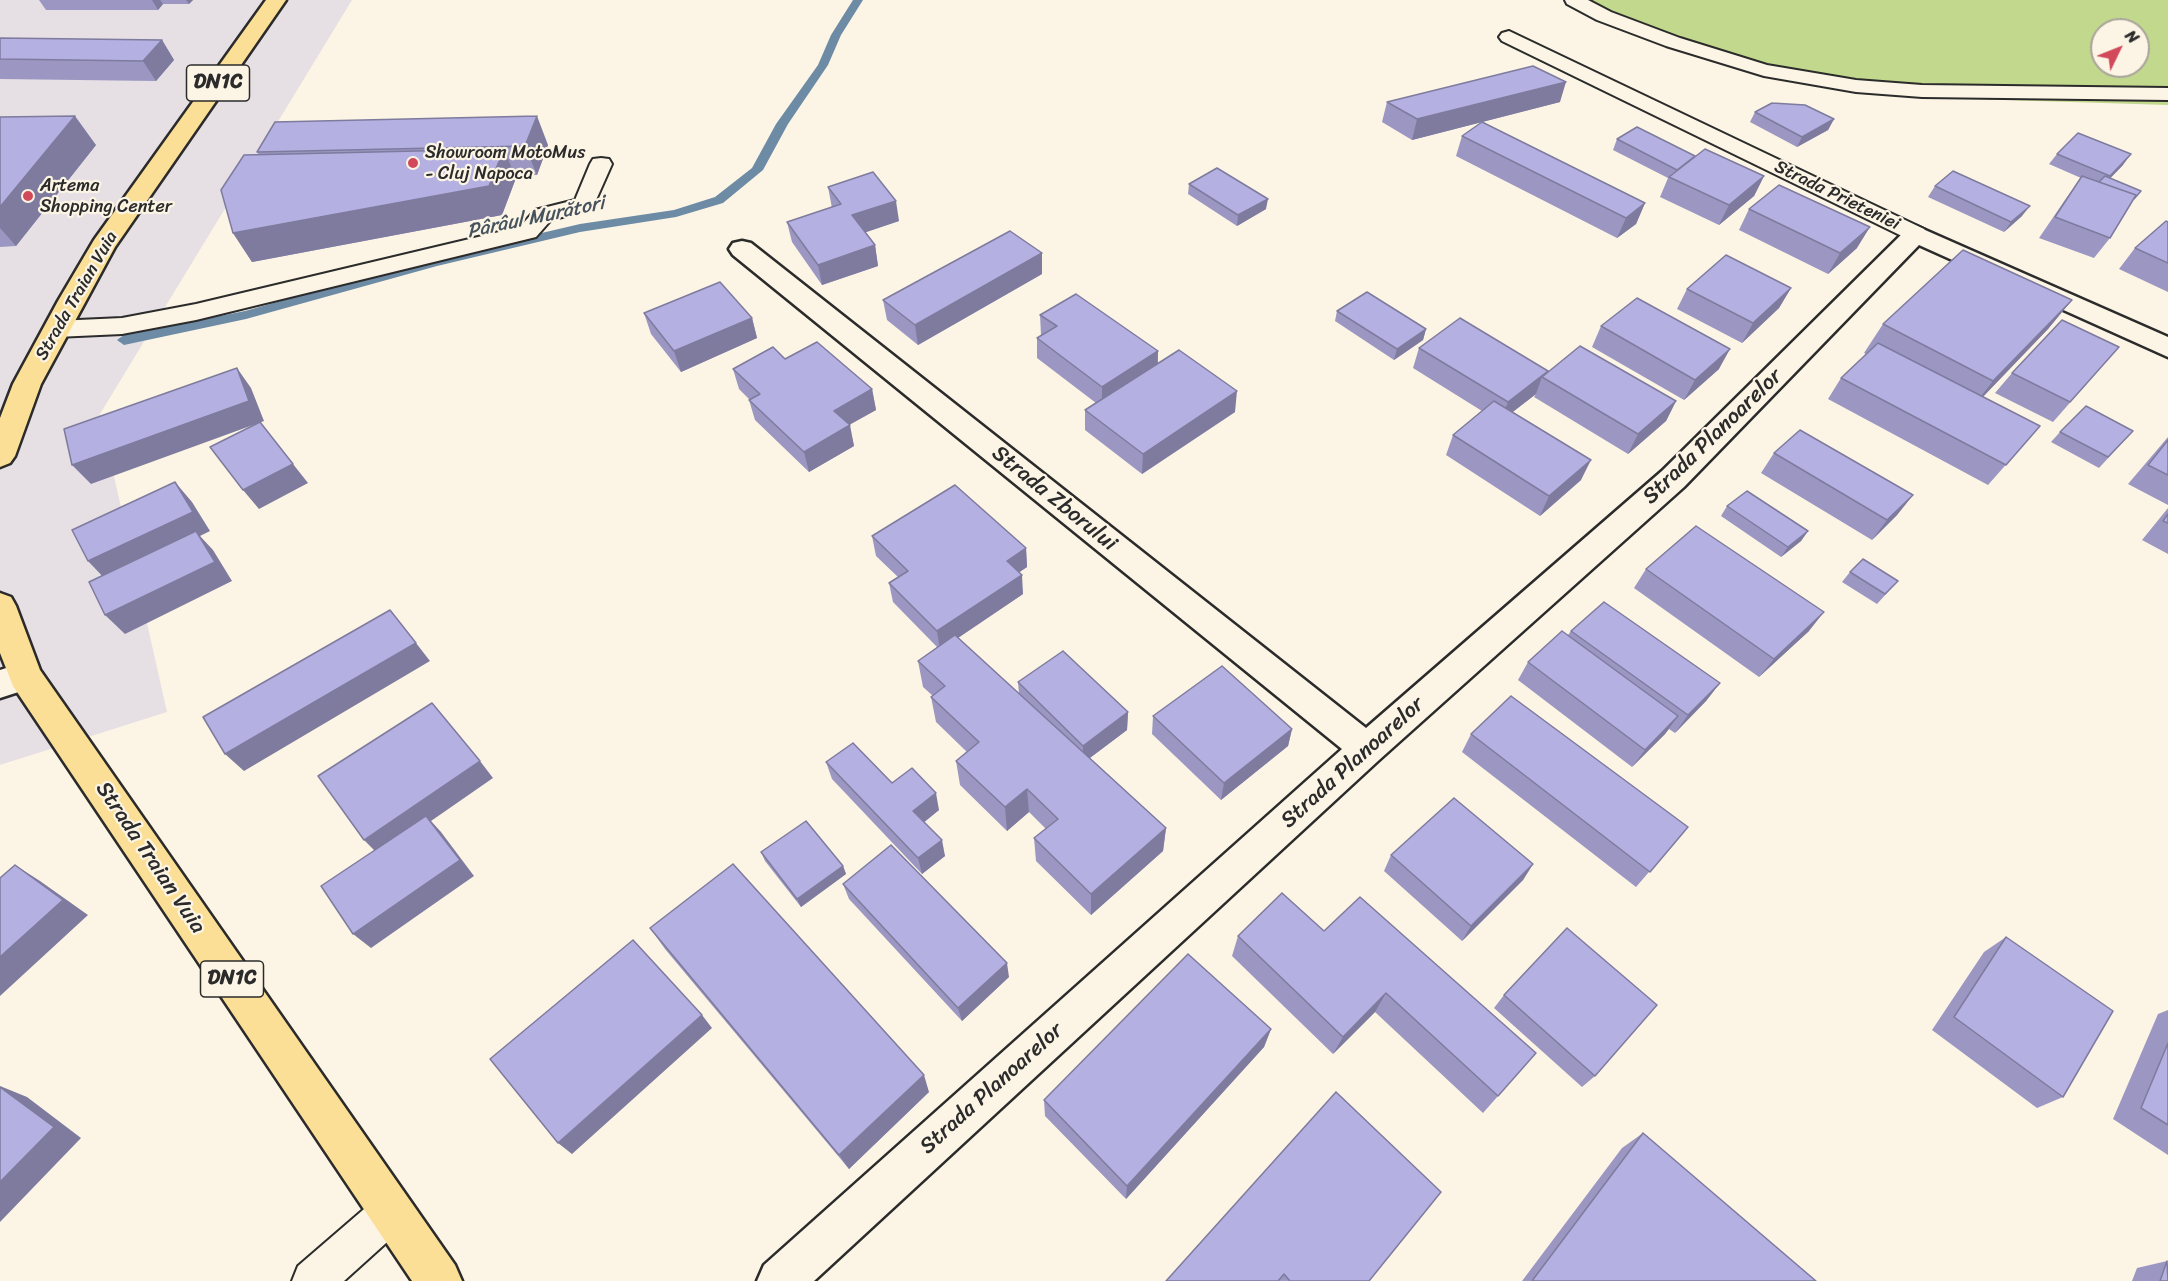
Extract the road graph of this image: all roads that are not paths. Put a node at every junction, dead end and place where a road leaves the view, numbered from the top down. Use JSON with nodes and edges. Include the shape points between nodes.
{"nodes":[{"id":1,"x":276,"y":0,"type":"edge"},
{"id":2,"x":1574,"y":0,"type":"edge"},
{"id":3,"x":1509,"y":37,"type":"dead end"},
{"id":4,"x":2168,"y":94,"type":"edge"},
{"id":5,"x":601,"y":164,"type":"dead end"},
{"id":6,"x":1916,"y":234,"type":"junction"},
{"id":7,"x":742,"y":249,"type":"dead end"},
{"id":8,"x":56,"y":329,"type":"junction"},
{"id":9,"x":2168,"y":348,"type":"edge"},
{"id":10,"x":0,"y":456,"type":"edge"},
{"id":11,"x":0,"y":606,"type":"edge"},
{"id":12,"x":13,"y":680,"type":"edge"},
{"id":13,"x":1367,"y":749,"type":"junction"},
{"id":14,"x":392,"y":1211,"type":"junction"},
{"id":15,"x":313,"y":1281,"type":"edge"},
{"id":16,"x":439,"y":1281,"type":"edge"},
{"id":17,"x":780,"y":1281,"type":"edge"}],
"edges":[{"from":1,"to":8,"type":"main road","name":"Strada Traian Vuia","number":"DN1C","via":[[103,246]]},
{"from":2,"to":4,"type":"lane","via":[[1663,38],[1764,70],[1856,86],[1922,91]]},
{"from":3,"to":6,"type":"lane","name":"Strada Prieteniei"},
{"from":5,"to":8,"type":"lane","via":[[584,204],[543,215],[528,232],[196,312],[122,326]]},
{"from":6,"to":9,"type":"street","name":"Strada Prieteniei"},
{"from":6,"to":13,"type":"street","name":"Strada Planoarelor","via":[[1673,479]]},
{"from":7,"to":13,"type":"street","name":"Strada Zborului"},
{"from":8,"to":10,"type":"main road","name":"Strada Traian Vuia","number":"DN1C","via":[[27,384]]},
{"from":11,"to":12,"type":"main road","name":"Strada Traian Vuia","number":"DN1C"},
{"from":12,"to":14,"type":"main road","name":"Strada Traian Vuia","number":"DN1C"},
{"from":13,"to":17,"type":"street","name":"Strada Planoarelor"},
{"from":14,"to":15,"type":"lane"},
{"from":14,"to":16,"type":"main road","name":"Strada Traian Vuia","number":"DN1C"}]}
